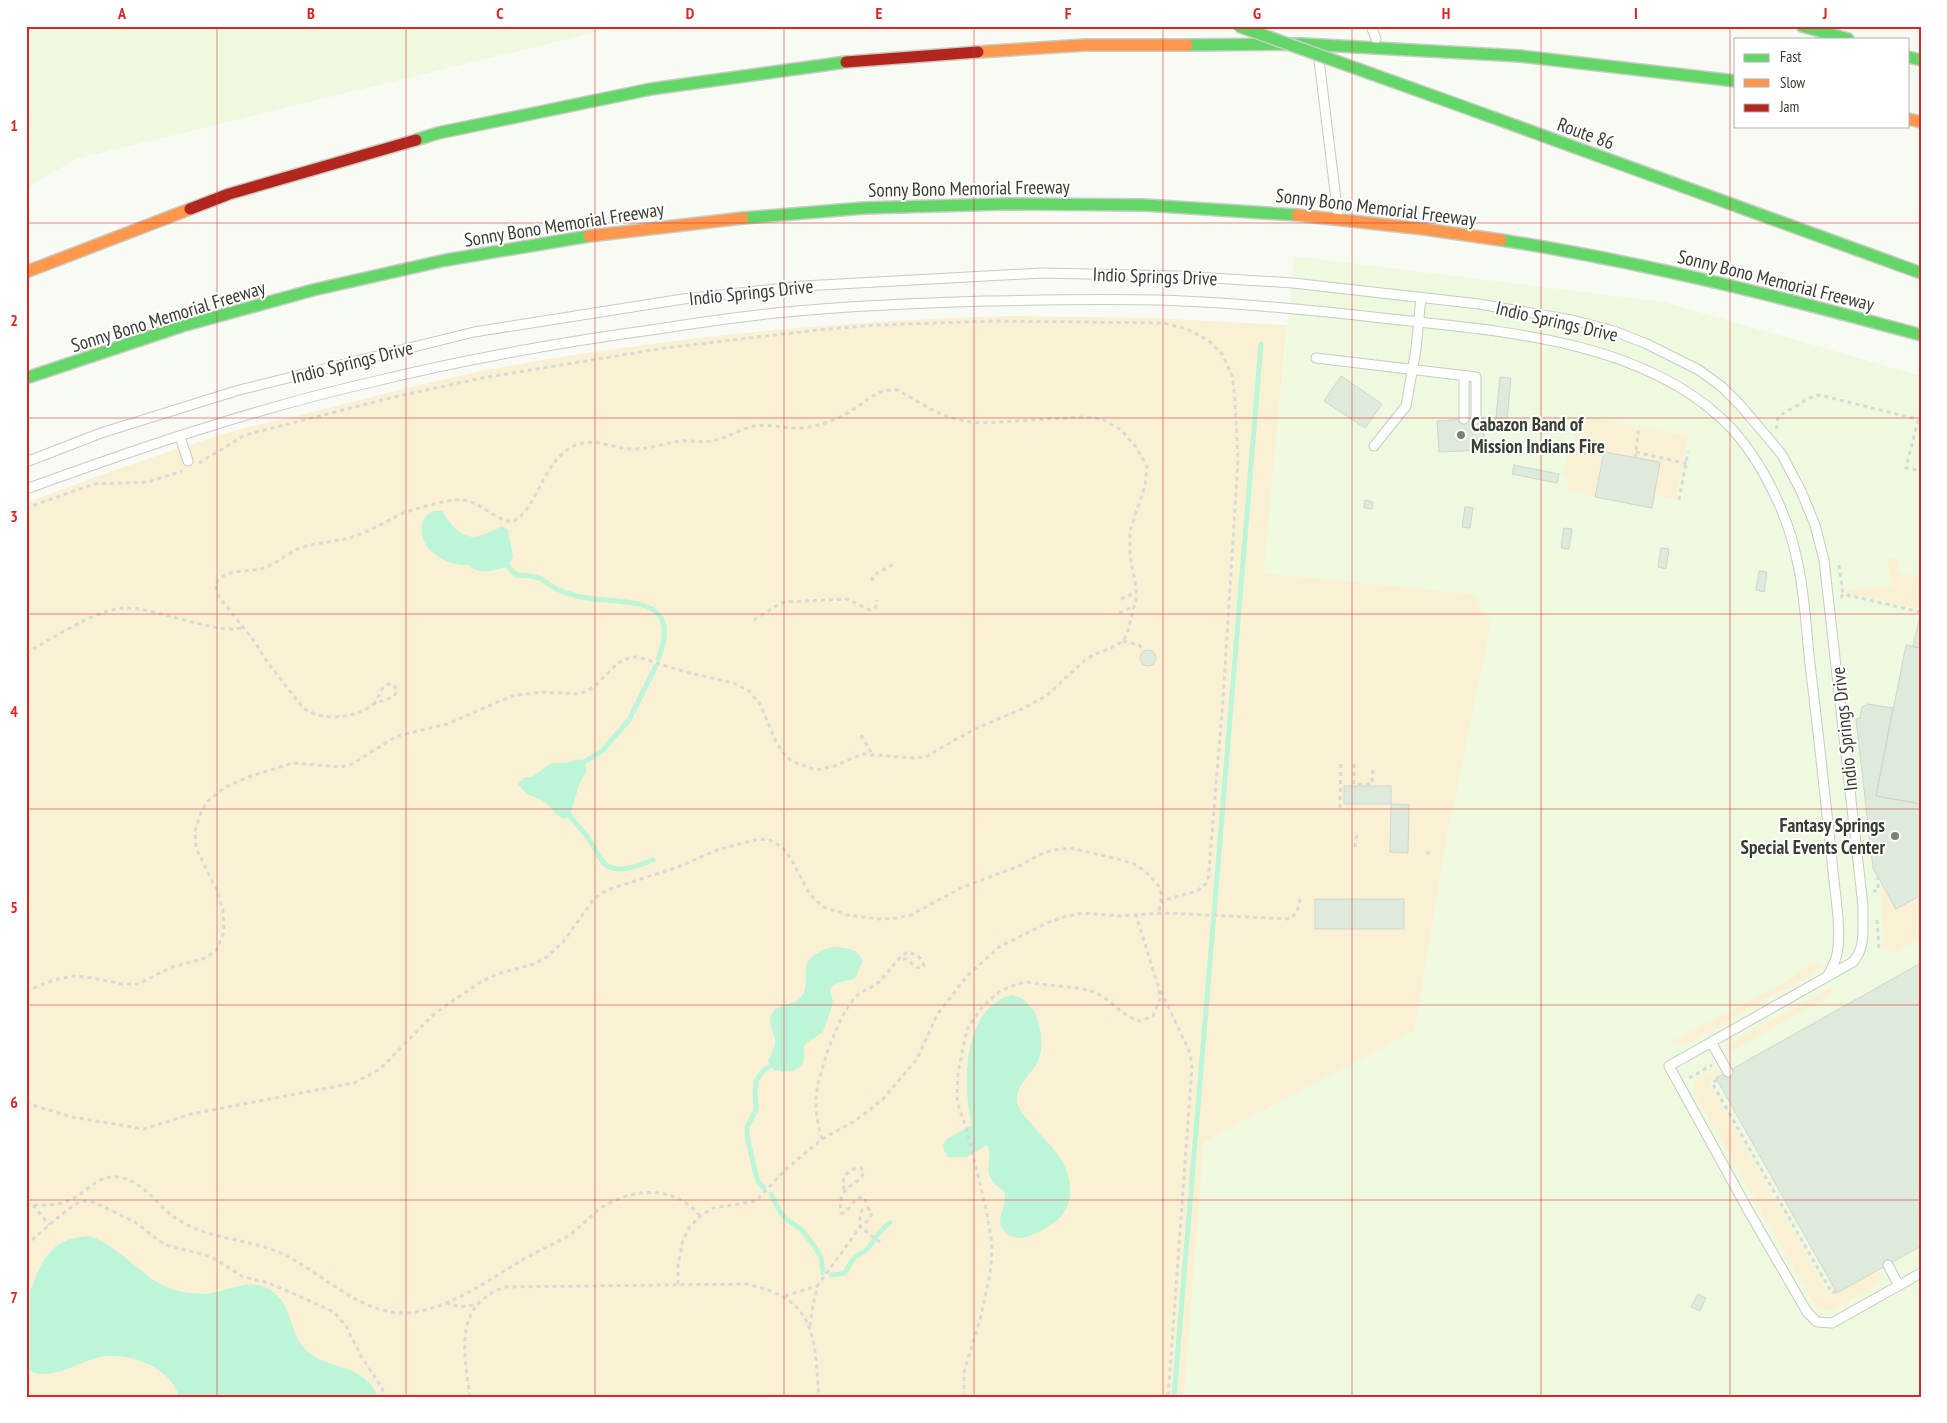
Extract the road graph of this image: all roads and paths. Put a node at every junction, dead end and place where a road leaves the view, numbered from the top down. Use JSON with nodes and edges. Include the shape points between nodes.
{"nodes":[{"id":1,"x":1238,"y":26,"type":"edge"},
{"id":2,"x":1371,"y":26,"type":"edge"},
{"id":3,"x":1802,"y":26,"type":"edge"},
{"id":4,"x":1316,"y":37,"type":"junction"},
{"id":5,"x":1844,"y":38,"type":"edge"},
{"id":6,"x":1376,"y":39,"type":"junction"},
{"id":7,"x":1734,"y":81,"type":"edge"},
{"id":8,"x":1338,"y":219,"type":"junction"},
{"id":9,"x":26,"y":272,"type":"edge"},
{"id":10,"x":1921,"y":273,"type":"edge"},
{"id":11,"x":1421,"y":297,"type":"junction"},
{"id":12,"x":1419,"y":322,"type":"junction"},
{"id":13,"x":1921,"y":335,"type":"edge"},
{"id":14,"x":1316,"y":358,"type":"dead end"},
{"id":15,"x":1412,"y":370,"type":"junction"},
{"id":16,"x":1464,"y":376,"type":"junction"},
{"id":17,"x":26,"y":378,"type":"edge"},
{"id":18,"x":1464,"y":419,"type":"dead end"},
{"id":19,"x":1476,"y":419,"type":"dead end"},
{"id":20,"x":1919,"y":420,"type":"edge"},
{"id":21,"x":1776,"y":425,"type":"dead end"},
{"id":22,"x":1639,"y":426,"type":"dead end"},
{"id":23,"x":180,"y":437,"type":"junction"},
{"id":24,"x":1374,"y":446,"type":"dead end"},
{"id":25,"x":1636,"y":452,"type":"junction"},
{"id":26,"x":1688,"y":452,"type":"dead end"},
{"id":27,"x":1635,"y":458,"type":"dead end"},
{"id":28,"x":26,"y":462,"type":"edge"},
{"id":29,"x":192,"y":463,"type":"joint"},
{"id":30,"x":1687,"y":464,"type":"junction"},
{"id":31,"x":184,"y":470,"type":"dead end"},
{"id":32,"x":1918,"y":470,"type":"dead end"},
{"id":33,"x":26,"y":489,"type":"edge"},
{"id":34,"x":1679,"y":500,"type":"dead end"},
{"id":35,"x":26,"y":508,"type":"edge"},
{"id":36,"x":894,"y":564,"type":"dead end"},
{"id":37,"x":873,"y":581,"type":"dead end"},
{"id":38,"x":1136,"y":591,"type":"junction"},
{"id":39,"x":1841,"y":596,"type":"dead end"},
{"id":40,"x":1121,"y":599,"type":"dead end"},
{"id":41,"x":877,"y":600,"type":"dead end"},
{"id":42,"x":1135,"y":606,"type":"junction"},
{"id":43,"x":1920,"y":612,"type":"edge"},
{"id":44,"x":1120,"y":613,"type":"dead end"},
{"id":45,"x":754,"y":620,"type":"dead end"},
{"id":46,"x":243,"y":627,"type":"junction"},
{"id":47,"x":1122,"y":641,"type":"junction"},
{"id":48,"x":1144,"y":651,"type":"dead end"},
{"id":49,"x":26,"y":653,"type":"edge"},
{"id":50,"x":375,"y":703,"type":"junction"},
{"id":51,"x":862,"y":735,"type":"dead end"},
{"id":52,"x":872,"y":754,"type":"junction"},
{"id":53,"x":1341,"y":763,"type":"dead end"},
{"id":54,"x":1354,"y":764,"type":"dead end"},
{"id":55,"x":1373,"y":766,"type":"dead end"},
{"id":56,"x":1340,"y":808,"type":"dead end"},
{"id":57,"x":1357,"y":833,"type":"dead end"},
{"id":58,"x":1356,"y":846,"type":"dead end"},
{"id":59,"x":1426,"y":853,"type":"dead end"},
{"id":60,"x":1434,"y":853,"type":"dead end"},
{"id":61,"x":1878,"y":877,"type":"dead end"},
{"id":62,"x":1878,"y":891,"type":"dead end"},
{"id":63,"x":1301,"y":896,"type":"dead end"},
{"id":64,"x":1161,"y":903,"type":"junction"},
{"id":65,"x":1158,"y":914,"type":"junction"},
{"id":66,"x":1136,"y":915,"type":"junction"},
{"id":67,"x":897,"y":959,"type":"junction"},
{"id":68,"x":1827,"y":977,"type":"junction"},
{"id":69,"x":1159,"y":989,"type":"junction"},
{"id":70,"x":26,"y":991,"type":"edge"},
{"id":71,"x":1711,"y":1042,"type":"junction"},
{"id":72,"x":1713,"y":1064,"type":"dead end"},
{"id":73,"x":1728,"y":1072,"type":"dead end"},
{"id":74,"x":1697,"y":1073,"type":"dead end"},
{"id":75,"x":1717,"y":1080,"type":"dead end"},
{"id":76,"x":26,"y":1103,"type":"edge"},
{"id":77,"x":822,"y":1139,"type":"junction"},
{"id":78,"x":844,"y":1190,"type":"junction"},
{"id":79,"x":26,"y":1205,"type":"edge"},
{"id":80,"x":32,"y":1205,"type":"junction"},
{"id":81,"x":868,"y":1208,"type":"junction"},
{"id":82,"x":700,"y":1216,"type":"junction"},
{"id":83,"x":49,"y":1225,"type":"junction"},
{"id":84,"x":860,"y":1227,"type":"junction"},
{"id":85,"x":880,"y":1242,"type":"dead end"},
{"id":86,"x":26,"y":1245,"type":"edge"},
{"id":87,"x":1888,"y":1265,"type":"dead end"},
{"id":88,"x":1921,"y":1273,"type":"edge"},
{"id":89,"x":678,"y":1284,"type":"junction"},
{"id":90,"x":818,"y":1285,"type":"junction"},
{"id":91,"x":1899,"y":1286,"type":"junction"},
{"id":92,"x":1836,"y":1291,"type":"dead end"},
{"id":93,"x":785,"y":1296,"type":"junction"},
{"id":94,"x":446,"y":1303,"type":"junction"},
{"id":95,"x":479,"y":1304,"type":"junction"},
{"id":96,"x":810,"y":1327,"type":"junction"},
{"id":97,"x":385,"y":1397,"type":"edge"},
{"id":98,"x":470,"y":1397,"type":"edge"},
{"id":99,"x":819,"y":1397,"type":"edge"},
{"id":100,"x":964,"y":1397,"type":"edge"},
{"id":101,"x":1168,"y":1397,"type":"edge"}],
"edges":[{"from":1,"to":10,"type":"highway","name":"Route 86","bridge":true},
{"from":2,"to":6,"type":"lane"},
{"from":3,"to":5,"type":"highway"},
{"from":4,"to":6,"type":"highway"},
{"from":4,"to":8,"type":"lane"},
{"from":4,"to":9,"type":"highway","via":[[1204,33],[1051,37],[927,45],[724,71],[602,93],[476,121],[353,154],[135,228]]},
{"from":6,"to":7,"type":"highway","via":[[1530,52]]},
{"from":8,"to":13,"type":"highway","name":"Sonny Bono Memorial Freeway","via":[[1444,231],[1679,273]]},
{"from":8,"to":17,"type":"highway","name":"Sonny Bono Memorial Freeway","via":[[1264,210],[1082,202],[820,210],[610,232],[441,261],[311,292],[180,327]]},
{"from":11,"to":12,"type":"lane"},
{"from":11,"to":28,"type":"lane","name":"Indio Springs Drive","via":[[1274,282],[1042,272],[803,286],[683,299],[474,332],[362,359],[239,390],[101,433]]},
{"from":11,"to":68,"type":"lane","name":"Indio Springs Drive","via":[[1572,320],[1647,344],[1699,370],[1722,387],[1782,455],[1815,525],[1824,560],[1863,906],[1860,955]]},
{"from":12,"to":15,"type":"lane"},
{"from":12,"to":23,"type":"lane","name":"Indio Springs Drive","via":[[1291,308],[1178,301],[1040,300],[805,310],[600,337],[477,359],[368,382]]},
{"from":12,"to":68,"type":"lane","name":"Indio Springs Drive","via":[[1476,328],[1566,344],[1637,366],[1686,390],[1706,406],[1739,437],[1760,469],[1791,533],[1799,565],[1836,906],[1838,949]]},
{"from":14,"to":15,"type":"lane"},
{"from":15,"to":16,"type":"lane"},
{"from":15,"to":24,"type":"lane","via":[[1406,406]]},
{"from":16,"to":18,"type":"lane"},
{"from":16,"to":19,"type":"lane","via":[[1476,377]]},
{"from":20,"to":21,"type":"path","via":[[1819,395],[1786,410]]},
{"from":20,"to":32,"type":"path","via":[[1906,468]]},
{"from":22,"to":25,"type":"path"},
{"from":23,"to":29,"type":"lane"},
{"from":23,"to":33,"type":"lane","name":"Indio Springs Drive"},
{"from":25,"to":27,"type":"path"},
{"from":25,"to":30,"type":"path"},
{"from":26,"to":30,"type":"path"},
{"from":29,"to":64,"type":"path","via":[[245,435],[394,397],[482,378],[665,348],[817,330],[929,323],[1163,323],[1187,329],[1208,340],[1222,354],[1232,375],[1238,460],[1224,700],[1208,882],[1197,891]]},
{"from":30,"to":34,"type":"path"},
{"from":31,"to":35,"type":"path","via":[[148,482],[94,484]]},
{"from":36,"to":37,"type":"path","via":[[873,576]]},
{"from":38,"to":40,"type":"path"},
{"from":38,"to":42,"type":"path"},
{"from":38,"to":46,"type":"path","via":[[1130,531],[1147,467],[1137,448],[1121,430],[1102,419],[1083,417],[981,423],[962,421],[943,416],[905,394],[889,389],[846,414],[802,428],[755,426],[708,442],[682,441],[634,450],[593,442],[578,444],[555,461],[526,509],[514,521],[499,518],[477,504],[454,500],[406,512],[354,537],[300,548],[263,568],[222,575],[215,585],[216,590]]},
{"from":39,"to":43,"type":"path"},
{"from":41,"to":45,"type":"path","via":[[876,608],[870,610],[847,599],[785,602]]},
{"from":42,"to":44,"type":"path"},
{"from":42,"to":47,"type":"path"},
{"from":46,"to":49,"type":"path","via":[[238,630],[124,608],[103,613]]},
{"from":46,"to":50,"type":"path","via":[[296,700],[309,712],[325,717],[349,717]]},
{"from":47,"to":48,"type":"path","via":[[1139,645]]},
{"from":47,"to":52,"type":"path","via":[[1084,661],[1055,690],[1035,703],[973,730],[926,757]]},
{"from":50,"to":50,"type":"path","via":[[394,696],[397,691],[394,685],[388,684],[382,689]]},
{"from":51,"to":52,"type":"path"},
{"from":52,"to":70,"type":"path","via":[[862,754],[824,770],[806,768],[780,750],[756,698],[741,686],[638,656],[631,657],[618,663],[594,687],[580,694],[542,692],[512,696],[447,724],[397,736],[352,764],[342,767],[293,764],[248,777],[224,788],[208,801],[195,831],[196,848],[223,911],[224,932],[216,951],[138,984],[74,976]]},
{"from":53,"to":56,"type":"path"},
{"from":54,"to":55,"type":"path","via":[[1354,784],[1372,784]]},
{"from":57,"to":58,"type":"path"},
{"from":59,"to":60,"type":"path"},
{"from":61,"to":62,"type":"path"},
{"from":63,"to":65,"type":"path","via":[[1300,907],[1290,919]]},
{"from":64,"to":65,"type":"path"},
{"from":64,"to":76,"type":"path","via":[[1158,885],[1146,871],[1134,864],[1070,848],[1039,855],[963,887],[911,916],[879,919],[847,914],[824,907],[815,900],[783,848],[770,840],[759,839],[717,850],[678,867],[607,890],[594,899],[562,942],[547,956],[534,964],[497,974],[479,983],[434,1014],[380,1069],[354,1083],[198,1113],[144,1129],[72,1117]]},
{"from":65,"to":66,"type":"path"},
{"from":66,"to":69,"type":"path"},
{"from":66,"to":77,"type":"path","via":[[1083,913],[1067,916],[998,947],[967,976],[938,1016],[917,1059],[901,1079],[867,1113]]},
{"from":67,"to":67,"type":"path","via":[[907,952],[915,954],[924,966],[918,968],[906,958]]},
{"from":67,"to":77,"type":"path","via":[[880,982],[854,998],[837,1030],[816,1095]]},
{"from":68,"to":71,"type":"lane"},
{"from":69,"to":100,"type":"path","via":[[1160,999],[1154,1016],[1140,1021],[1126,1016],[1092,992],[1027,982],[1016,984],[1000,991],[983,1006],[967,1029],[958,1073],[957,1097],[986,1209],[992,1252],[982,1316],[964,1372]]},
{"from":69,"to":101,"type":"path","via":[[1190,1052],[1192,1067]]},
{"from":71,"to":73,"type":"lane"},
{"from":71,"to":91,"type":"lane","via":[[1669,1066],[1807,1312],[1818,1322],[1832,1323]]},
{"from":72,"to":74,"type":"path"},
{"from":75,"to":92,"type":"path","via":[[1712,1083],[1832,1294]]},
{"from":77,"to":82,"type":"path","via":[[784,1171],[756,1201],[713,1208]]},
{"from":78,"to":78,"type":"path","via":[[863,1176],[861,1168],[845,1175]]},
{"from":78,"to":81,"type":"path","via":[[841,1213],[861,1196]]},
{"from":79,"to":80,"type":"path"},
{"from":80,"to":83,"type":"path"},
{"from":80,"to":94,"type":"path","via":[[68,1201],[100,1179],[122,1178],[139,1186],[184,1223],[291,1258],[376,1308],[418,1312]]},
{"from":81,"to":84,"type":"path","via":[[862,1210]]},
{"from":81,"to":84,"type":"path","via":[[872,1213]]},
{"from":82,"to":89,"type":"path","via":[[684,1240],[678,1265]]},
{"from":82,"to":94,"type":"path","via":[[692,1205],[662,1192],[623,1196],[602,1208],[568,1236]]},
{"from":83,"to":86,"type":"path"},
{"from":83,"to":97,"type":"path","via":[[79,1202],[88,1201],[135,1222],[166,1245],[215,1259],[243,1278],[273,1285],[324,1306],[342,1320]]},
{"from":84,"to":85,"type":"path"},
{"from":84,"to":90,"type":"path"},
{"from":87,"to":91,"type":"lane"},
{"from":88,"to":91,"type":"lane"},
{"from":89,"to":93,"type":"path","via":[[746,1284]]},
{"from":89,"to":95,"type":"path","via":[[505,1288]]},
{"from":90,"to":93,"type":"path"},
{"from":90,"to":96,"type":"path"},
{"from":93,"to":96,"type":"path","via":[[798,1307]]},
{"from":94,"to":95,"type":"path","via":[[461,1307]]},
{"from":95,"to":98,"type":"path","via":[[472,1311],[465,1331]]},
{"from":96,"to":99,"type":"path"}]}
